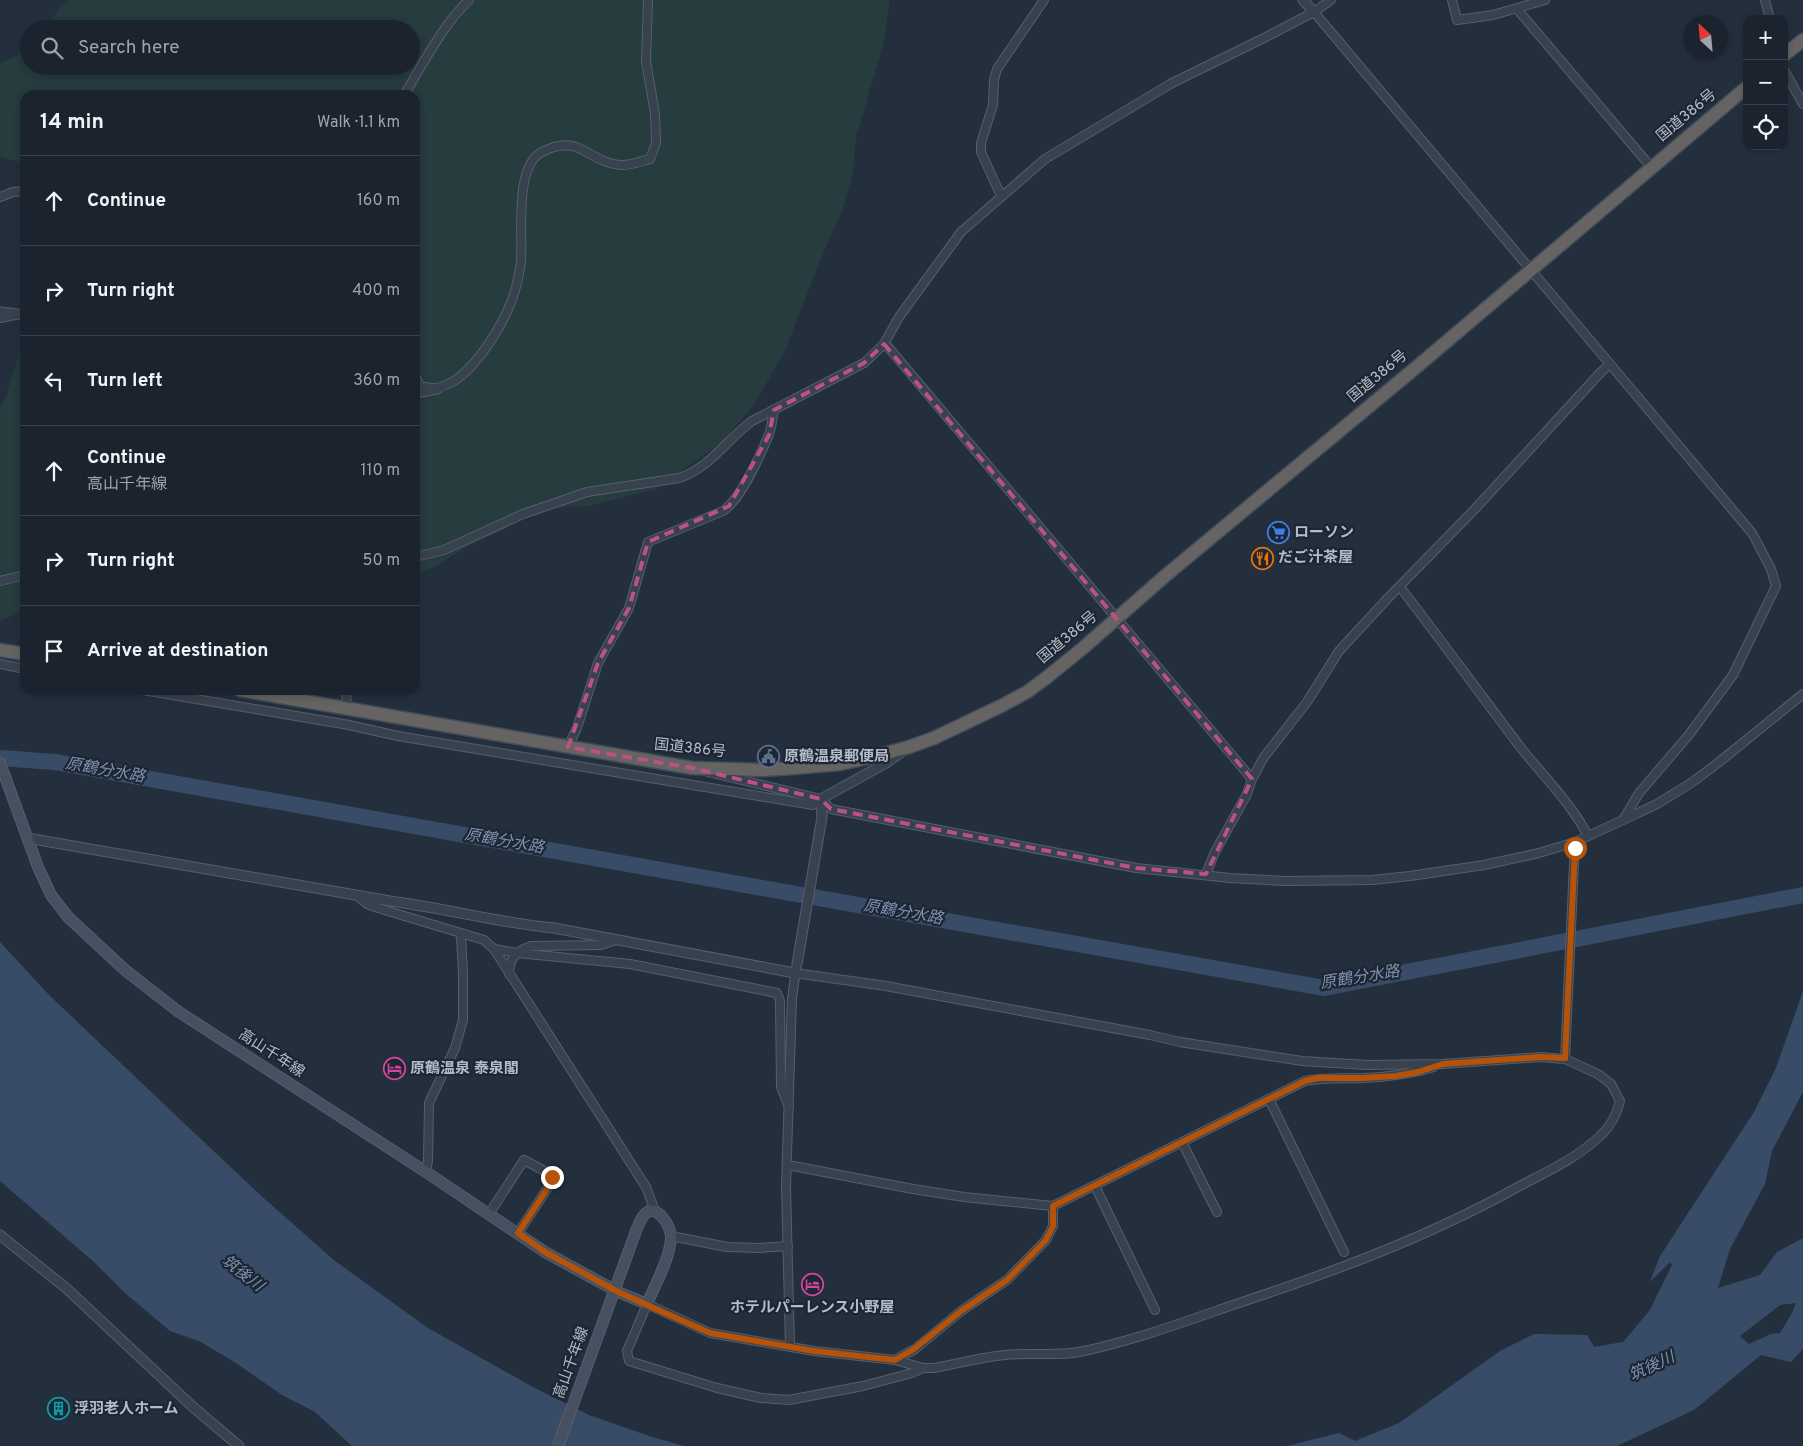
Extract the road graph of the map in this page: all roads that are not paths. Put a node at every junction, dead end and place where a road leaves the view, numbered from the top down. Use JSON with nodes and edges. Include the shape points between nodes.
{"nodes":[{"id":1,"x":469,"y":0,"type":"edge"},
{"id":2,"x":648,"y":0,"type":"edge"},
{"id":3,"x":1044,"y":0,"type":"edge"},
{"id":4,"x":1303,"y":0,"type":"edge"},
{"id":5,"x":1331,"y":0,"type":"edge"},
{"id":6,"x":1452,"y":0,"type":"edge"},
{"id":7,"x":1545,"y":0,"type":"edge"},
{"id":8,"x":1765,"y":0,"type":"edge"},
{"id":9,"x":1517,"y":8,"type":"junction"},
{"id":10,"x":1314,"y":12,"type":"junction"},
{"id":11,"x":1769,"y":15,"type":"edge"},
{"id":12,"x":1803,"y":40,"type":"edge"},
{"id":13,"x":1788,"y":52,"type":"edge"},
{"id":14,"x":420,"y":67,"type":"edge"},
{"id":15,"x":416,"y":75,"type":"edge"},
{"id":16,"x":1788,"y":77,"type":"edge"},
{"id":17,"x":407,"y":90,"type":"edge"},
{"id":18,"x":1743,"y":90,"type":"edge"},
{"id":19,"x":1803,"y":104,"type":"edge"},
{"id":20,"x":1651,"y":167,"type":"junction"},
{"id":21,"x":20,"y":192,"type":"edge"},
{"id":22,"x":1001,"y":196,"type":"junction"},
{"id":23,"x":0,"y":197,"type":"edge"},
{"id":24,"x":1531,"y":269,"type":"junction"},
{"id":25,"x":0,"y":312,"type":"edge"},
{"id":26,"x":20,"y":315,"type":"edge"},
{"id":27,"x":20,"y":315,"type":"edge"},
{"id":28,"x":0,"y":318,"type":"edge"},
{"id":29,"x":884,"y":344,"type":"junction"},
{"id":30,"x":1610,"y":364,"type":"junction"},
{"id":31,"x":420,"y":387,"type":"edge"},
{"id":32,"x":437,"y":389,"type":"junction"},
{"id":33,"x":420,"y":392,"type":"edge"},
{"id":34,"x":774,"y":410,"type":"junction"},
{"id":35,"x":420,"y":556,"type":"edge"},
{"id":36,"x":20,"y":576,"type":"edge"},
{"id":37,"x":0,"y":581,"type":"edge"},
{"id":38,"x":1400,"y":587,"type":"junction"},
{"id":39,"x":1116,"y":619,"type":"junction"},
{"id":40,"x":0,"y":650,"type":"edge"},
{"id":41,"x":20,"y":653,"type":"edge"},
{"id":42,"x":0,"y":664,"type":"edge"},
{"id":43,"x":20,"y":668,"type":"edge"},
{"id":44,"x":1803,"y":694,"type":"edge"},
{"id":45,"x":172,"y":695,"type":"edge"},
{"id":46,"x":270,"y":695,"type":"edge"},
{"id":47,"x":346,"y":695,"type":"edge"},
{"id":48,"x":347,"y":708,"type":"junction"},
{"id":49,"x":568,"y":747,"type":"junction"},
{"id":50,"x":910,"y":747,"type":"junction"},
{"id":51,"x":0,"y":763,"type":"edge"},
{"id":52,"x":692,"y":768,"type":"junction"},
{"id":53,"x":1252,"y":779,"type":"junction"},
{"id":54,"x":821,"y":799,"type":"junction"},
{"id":55,"x":1623,"y":820,"type":"junction"},
{"id":56,"x":26,"y":833,"type":"junction"},
{"id":57,"x":1588,"y":836,"type":"junction"},
{"id":58,"x":1575,"y":845,"type":"junction"},
{"id":59,"x":1206,"y":874,"type":"junction"},
{"id":60,"x":356,"y":895,"type":"junction"},
{"id":61,"x":465,"y":934,"type":"junction"},
{"id":62,"x":617,"y":939,"type":"junction"},
{"id":63,"x":494,"y":949,"type":"junction"},
{"id":64,"x":517,"y":953,"type":"junction"},
{"id":65,"x":796,"y":968,"type":"junction"},
{"id":66,"x":509,"y":974,"type":"junction"},
{"id":67,"x":1566,"y":1055,"type":"junction"},
{"id":68,"x":1443,"y":1064,"type":"junction"},
{"id":69,"x":1269,"y":1099,"type":"junction"},
{"id":70,"x":789,"y":1108,"type":"junction"},
{"id":71,"x":1182,"y":1142,"type":"junction"},
{"id":72,"x":788,"y":1165,"type":"junction"},
{"id":73,"x":426,"y":1172,"type":"junction"},
{"id":74,"x":1095,"y":1186,"type":"junction"},
{"id":75,"x":1053,"y":1206,"type":"junction"},
{"id":76,"x":655,"y":1211,"type":"junction"},
{"id":77,"x":1217,"y":1212,"type":"dead end"},
{"id":78,"x":489,"y":1214,"type":"junction"},
{"id":79,"x":518,"y":1233,"type":"junction"},
{"id":80,"x":0,"y":1236,"type":"edge"},
{"id":81,"x":671,"y":1236,"type":"junction"},
{"id":82,"x":788,"y":1246,"type":"junction"},
{"id":83,"x":1344,"y":1252,"type":"dead end"},
{"id":84,"x":646,"y":1304,"type":"junction"},
{"id":85,"x":1155,"y":1310,"type":"dead end"},
{"id":86,"x":790,"y":1347,"type":"junction"},
{"id":87,"x":895,"y":1360,"type":"junction"},
{"id":88,"x":922,"y":1368,"type":"junction"},
{"id":89,"x":239,"y":1446,"type":"edge"},
{"id":90,"x":558,"y":1446,"type":"edge"}],
"edges":[{"from":1,"to":14,"type":"street"},
{"from":2,"to":32,"type":"street","via":[[646,61],[655,114],[656,144],[650,159],[621,165],[606,162],[572,145],[559,144],[540,153],[526,175],[521,261],[507,314],[474,362],[454,380]]},
{"from":3,"to":22,"type":"street","via":[[997,69],[994,80],[993,105],[981,152]]},
{"from":4,"to":10,"type":"street"},
{"from":5,"to":10,"type":"street"},
{"from":6,"to":9,"type":"street","via":[[1457,20]]},
{"from":7,"to":9,"type":"street"},
{"from":8,"to":11,"type":"street"},
{"from":9,"to":20,"type":"street"},
{"from":10,"to":22,"type":"street","via":[[1164,87],[1045,159]]},
{"from":10,"to":24,"type":"street"},
{"from":12,"to":13,"type":"highway"},
{"from":15,"to":17,"type":"street"},
{"from":16,"to":19,"type":"street"},
{"from":18,"to":20,"type":"highway","name":"国道386号"},
{"from":20,"to":24,"type":"highway","name":"国道386号"},
{"from":21,"to":23,"type":"street"},
{"from":22,"to":29,"type":"street","via":[[960,232]]},
{"from":24,"to":30,"type":"street"},
{"from":24,"to":39,"type":"highway","name":"国道386号"},
{"from":25,"to":26,"type":"street"},
{"from":27,"to":28,"type":"street"},
{"from":29,"to":34,"type":"street","via":[[864,363]]},
{"from":29,"to":39,"type":"street"},
{"from":30,"to":38,"type":"street"},
{"from":30,"to":55,"type":"street","via":[[1752,533],[1771,568],[1776,586],[1733,675],[1688,736],[1639,793]]},
{"from":31,"to":32,"type":"street"},
{"from":32,"to":33,"type":"street"},
{"from":34,"to":35,"type":"street","via":[[740,429],[712,459],[691,474],[587,492],[523,514],[444,550]]},
{"from":34,"to":49,"type":"street","via":[[769,435],[729,506],[648,542],[629,608],[598,663]]},
{"from":36,"to":37,"type":"street"},
{"from":38,"to":53,"type":"street","via":[[1339,651]]},
{"from":38,"to":57,"type":"street","via":[[1580,820]]},
{"from":39,"to":50,"type":"highway","name":"国道386号","via":[[1026,692],[961,726]]},
{"from":39,"to":53,"type":"street"},
{"from":40,"to":41,"type":"highway"},
{"from":42,"to":43,"type":"street"},
{"from":44,"to":55,"type":"street","via":[[1690,783]]},
{"from":45,"to":54,"type":"street","via":[[729,792],[813,805]]},
{"from":46,"to":48,"type":"highway","name":"国道386号"},
{"from":47,"to":48,"type":"street"},
{"from":48,"to":49,"type":"highway","name":"国道386号"},
{"from":49,"to":52,"type":"highway","name":"国道386号"},
{"from":50,"to":52,"type":"highway","name":"国道386号","via":[[817,767],[762,770]]},
{"from":50,"to":54,"type":"street"},
{"from":51,"to":56,"type":"main road","name":"高山千年線"},
{"from":52,"to":54,"type":"street"},
{"from":53,"to":59,"type":"street","via":[[1248,794]]},
{"from":54,"to":59,"type":"street","via":[[831,809],[848,813],[1136,868]]},
{"from":54,"to":65,"type":"street","via":[[822,817]]},
{"from":55,"to":57,"type":"street"},
{"from":56,"to":60,"type":"street"},
{"from":56,"to":73,"type":"main road","name":"高山千年線","via":[[58,906],[125,970],[178,1012]]},
{"from":57,"to":58,"type":"street"},
{"from":58,"to":59,"type":"street","via":[[1484,865],[1372,880],[1284,881]]},
{"from":58,"to":67,"type":"street"},
{"from":60,"to":61,"type":"street","via":[[378,908]]},
{"from":60,"to":62,"type":"street","via":[[518,925]]},
{"from":61,"to":63,"type":"street","via":[[484,940]]},
{"from":61,"to":73,"type":"street","via":[[461,936],[463,1020],[455,1048],[429,1103]]},
{"from":62,"to":64,"type":"street","via":[[601,946],[531,946]]},
{"from":62,"to":65,"type":"street"},
{"from":63,"to":64,"type":"street"},
{"from":63,"to":66,"type":"street"},
{"from":64,"to":66,"type":"street","via":[[511,960]]},
{"from":64,"to":70,"type":"street","via":[[630,964],[777,992],[780,1001],[781,1086]]},
{"from":65,"to":68,"type":"street","via":[[1180,1042],[1302,1061]]},
{"from":65,"to":70,"type":"street"},
{"from":66,"to":76,"type":"street","via":[[646,1187]]},
{"from":67,"to":68,"type":"street"},
{"from":67,"to":88,"type":"street","via":[[1611,1084],[1620,1101],[1612,1122],[1583,1151],[1470,1212],[1353,1264],[1160,1331],[1083,1352],[1004,1355]]},
{"from":68,"to":69,"type":"street","via":[[1396,1076],[1318,1078]]},
{"from":69,"to":71,"type":"street"},
{"from":69,"to":83,"type":"street"},
{"from":70,"to":72,"type":"street"},
{"from":71,"to":74,"type":"street"},
{"from":71,"to":77,"type":"street"},
{"from":72,"to":75,"type":"street","via":[[964,1197]]},
{"from":72,"to":82,"type":"street"},
{"from":73,"to":78,"type":"main road","name":"高山千年線"},
{"from":74,"to":75,"type":"street"},
{"from":74,"to":85,"type":"street"},
{"from":75,"to":87,"type":"street","via":[[1053,1226],[1046,1240],[1007,1280]]},
{"from":76,"to":81,"type":"main road","via":[[663,1218]]},
{"from":76,"to":90,"type":"main road","name":"高山千年線","bridge":true,"via":[[644,1215],[632,1242]]},
{"from":78,"to":79,"type":"main road","name":"高山千年線"},
{"from":78,"to":79,"type":"street","via":[[524,1160],[550,1174],[551,1183]]},
{"from":79,"to":84,"type":"main road","name":"高山千年線","via":[[545,1252]]},
{"from":80,"to":89,"type":"street","via":[[66,1288]]},
{"from":81,"to":82,"type":"street","via":[[727,1247]]},
{"from":81,"to":84,"type":"main road","via":[[663,1266]]},
{"from":82,"to":86,"type":"street"},
{"from":84,"to":86,"type":"street","via":[[710,1333]]},
{"from":84,"to":88,"type":"street","via":[[627,1351],[629,1361],[717,1388],[761,1398],[789,1400],[863,1386]]},
{"from":86,"to":87,"type":"street"},
{"from":87,"to":88,"type":"street"}]}
